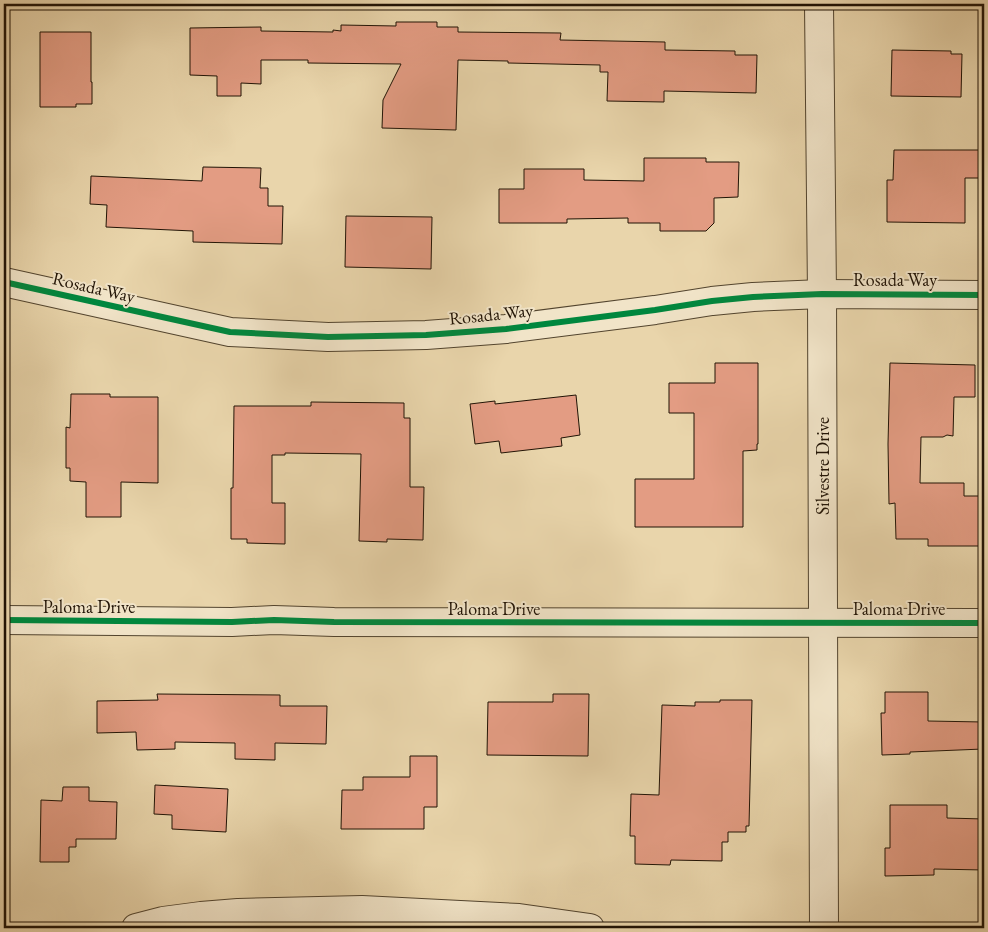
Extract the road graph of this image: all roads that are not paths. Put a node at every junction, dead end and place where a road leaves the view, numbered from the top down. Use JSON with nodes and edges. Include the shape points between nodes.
{"nodes":[{"id":1,"x":819,"y":4,"type":"edge"},
{"id":2,"x":4,"y":282,"type":"edge"},
{"id":3,"x":822,"y":294,"type":"junction"},
{"id":4,"x":984,"y":295,"type":"edge"},
{"id":5,"x":4,"y":620,"type":"edge"},
{"id":6,"x":822,"y":623,"type":"junction"},
{"id":7,"x":984,"y":623,"type":"edge"},
{"id":8,"x":136,"y":928,"type":"edge"},
{"id":9,"x":590,"y":928,"type":"edge"},
{"id":10,"x":824,"y":928,"type":"edge"}],
"edges":[{"from":1,"to":3,"type":"street","name":"Silvestre Drive"},
{"from":2,"to":3,"type":"street","name":"Rosada Way","via":[[230,332],[328,337],[506,329],[712,301]]},
{"from":3,"to":4,"type":"street","name":"Rosada Way"},
{"from":3,"to":6,"type":"street","name":"Silvestre Drive"},
{"from":5,"to":6,"type":"street","name":"Paloma Drive"},
{"from":6,"to":7,"type":"street","name":"Paloma Drive"},
{"from":6,"to":10,"type":"street","name":"Silvestre Drive"},
{"from":8,"to":9,"type":"street","via":[[238,912],[362,910],[519,918]]}]}
